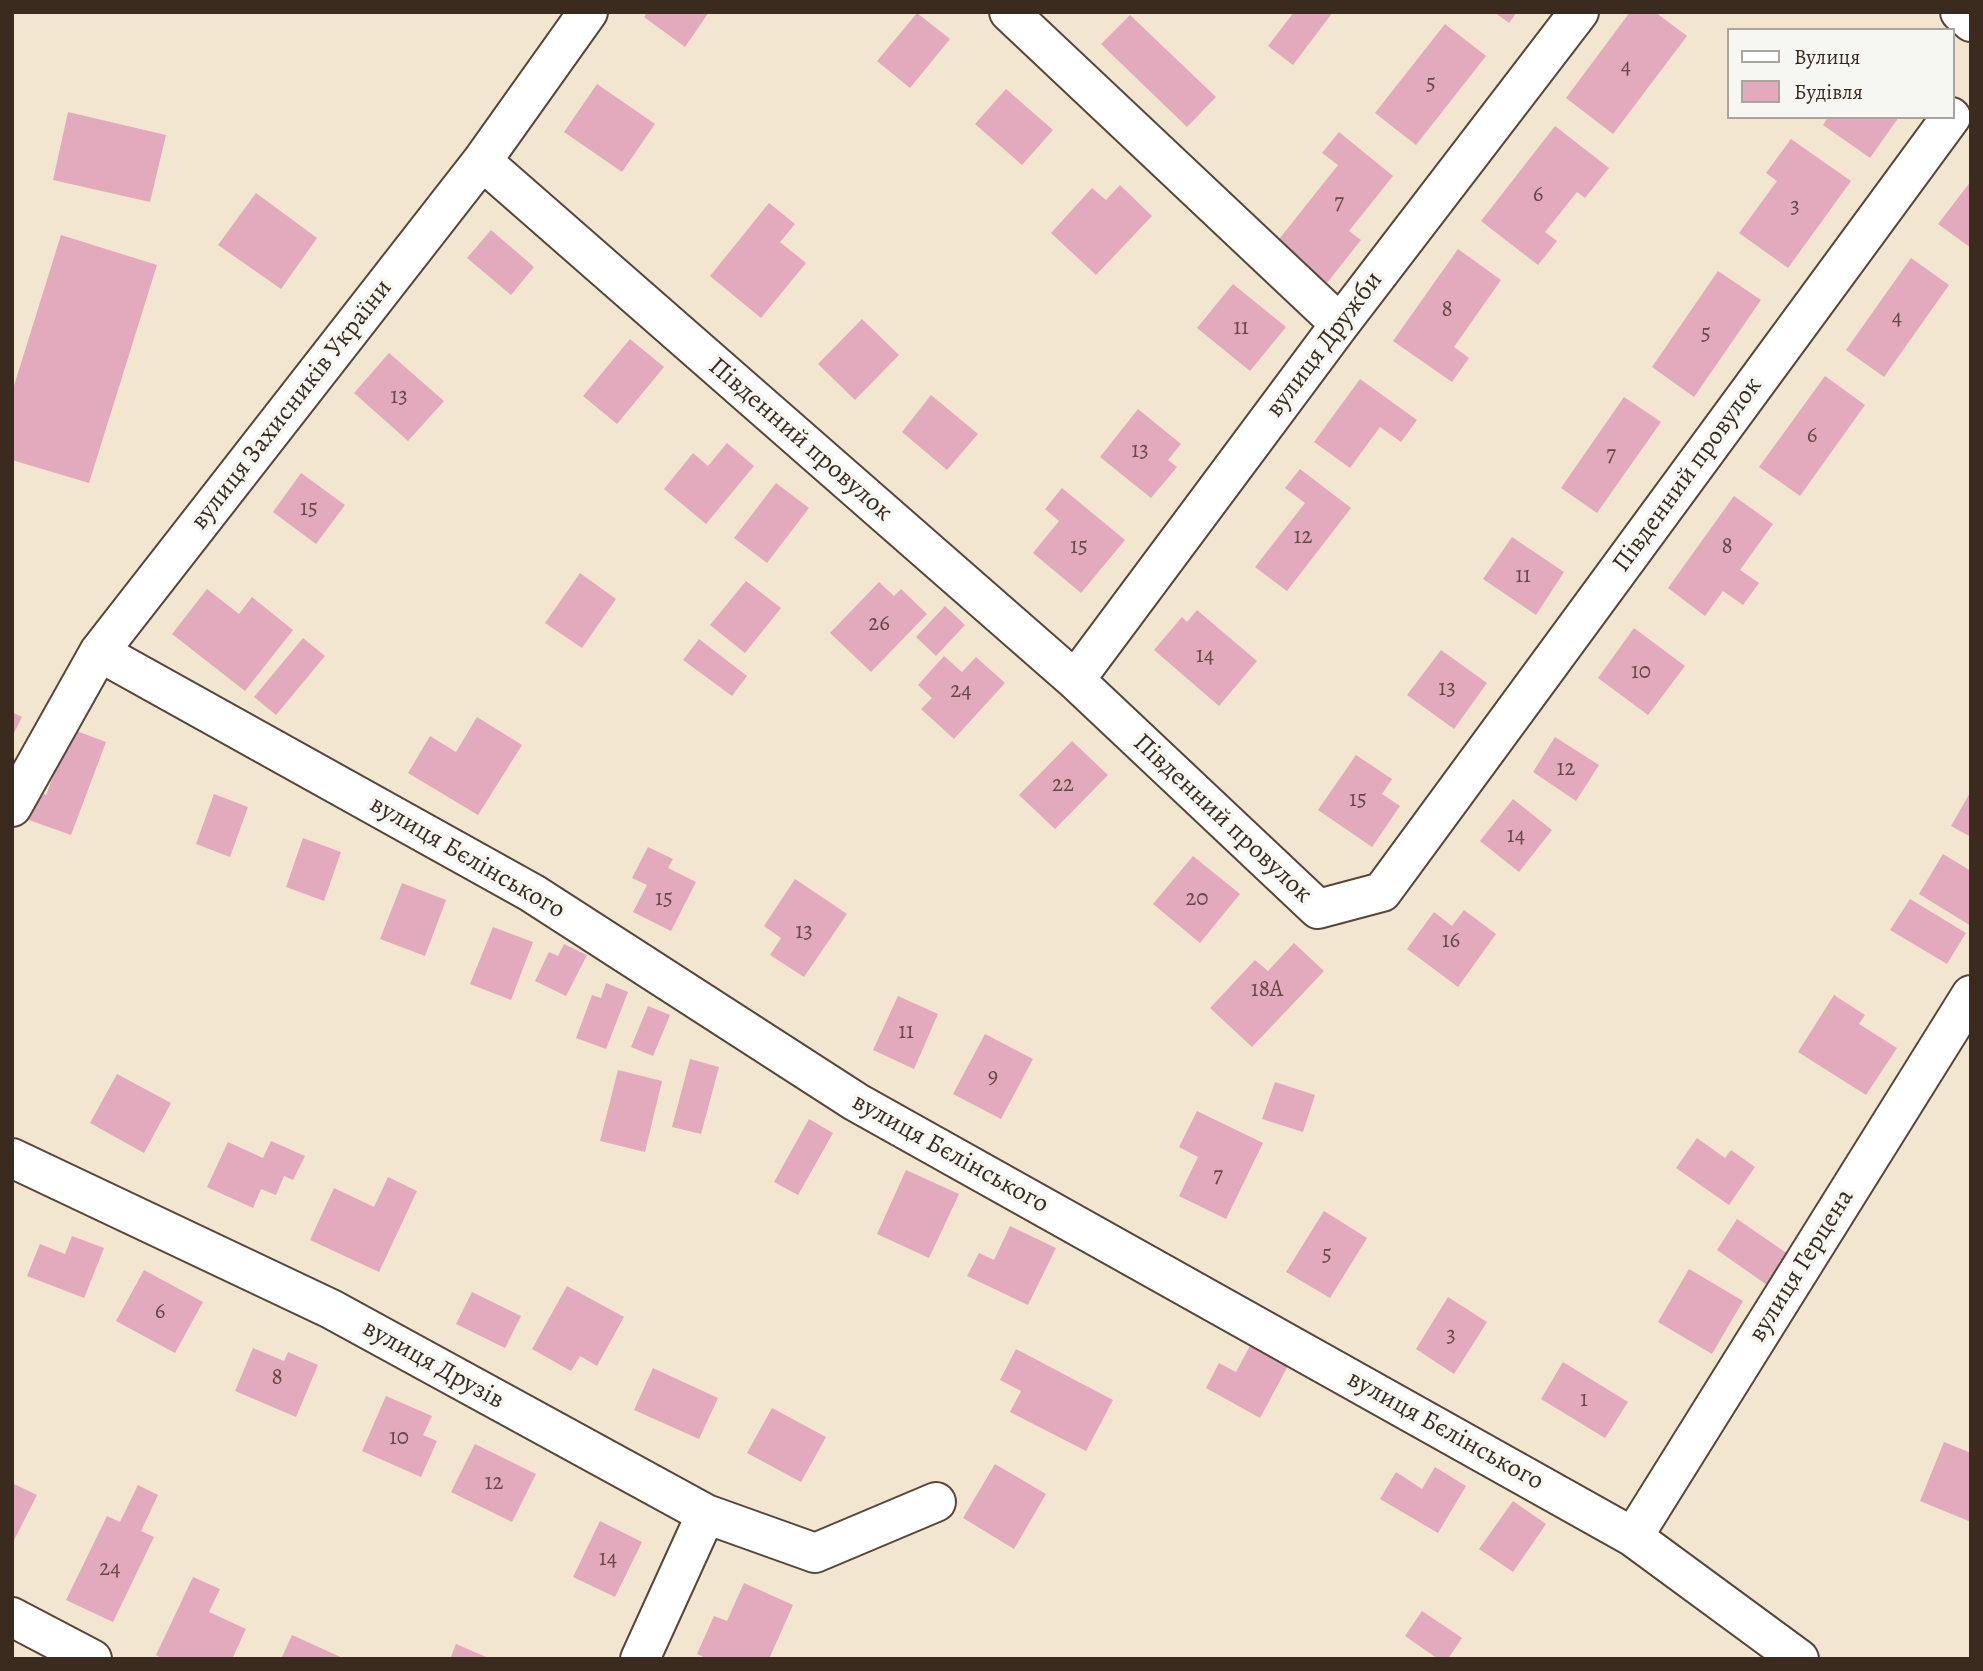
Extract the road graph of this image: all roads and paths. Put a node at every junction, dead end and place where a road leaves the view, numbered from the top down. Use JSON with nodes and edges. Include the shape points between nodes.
{"nodes":[{"id":1,"x":588,"y":12,"type":"edge"},
{"id":2,"x":1009,"y":12,"type":"edge"},
{"id":3,"x":1579,"y":12,"type":"edge"},
{"id":4,"x":1960,"y":12,"type":"edge"},
{"id":5,"x":1971,"y":22,"type":"edge"},
{"id":6,"x":1971,"y":90,"type":"edge"},
{"id":7,"x":1955,"y":112,"type":"edge"},
{"id":8,"x":1950,"y":119,"type":"edge"},
{"id":9,"x":482,"y":161,"type":"junction"},
{"id":10,"x":1340,"y":324,"type":"junction"},
{"id":11,"x":99,"y":652,"type":"junction"},
{"id":12,"x":1075,"y":680,"type":"junction"},
{"id":13,"x":12,"y":807,"type":"edge"},
{"id":14,"x":1971,"y":995,"type":"edge"},
{"id":15,"x":12,"y":1158,"type":"edge"},
{"id":16,"x":936,"y":1502,"type":"dead end"},
{"id":17,"x":706,"y":1514,"type":"junction"},
{"id":18,"x":1633,"y":1537,"type":"junction"},
{"id":19,"x":12,"y":1617,"type":"edge"},
{"id":20,"x":92,"y":1659,"type":"edge"},
{"id":21,"x":640,"y":1659,"type":"edge"},
{"id":22,"x":1799,"y":1659,"type":"edge"}],
"edges":[{"from":1,"to":9,"type":"street","name":"вулиця Захисників України"},
{"from":2,"to":10,"type":"street"},
{"from":3,"to":10,"type":"street","name":"вулиця Дружби"},
{"from":4,"to":5,"type":"street"},
{"from":6,"to":7,"type":"street","name":"Південний провулок"},
{"from":8,"to":12,"type":"street","name":"Південний провулок","via":[[1382,892],[1318,909]]},
{"from":9,"to":11,"type":"street","name":"вулиця Захисників України"},
{"from":9,"to":12,"type":"street","name":"Південний провулок"},
{"from":10,"to":12,"type":"street","name":"вулиця Дружби"},
{"from":11,"to":13,"type":"street","name":"вулиця Захисників України"},
{"from":11,"to":18,"type":"street","name":"вулиця Бєлінського","via":[[532,893],[856,1102]]},
{"from":14,"to":18,"type":"street","name":"вулиця Герцена"},
{"from":15,"to":17,"type":"street","name":"вулиця Друзів","via":[[331,1310]]},
{"from":16,"to":17,"type":"street","name":"вулиця Друзів","via":[[815,1553]]},
{"from":17,"to":21,"type":"street"},
{"from":18,"to":22,"type":"street","name":"вулиця Бєлінського"},
{"from":19,"to":20,"type":"street"}]}
